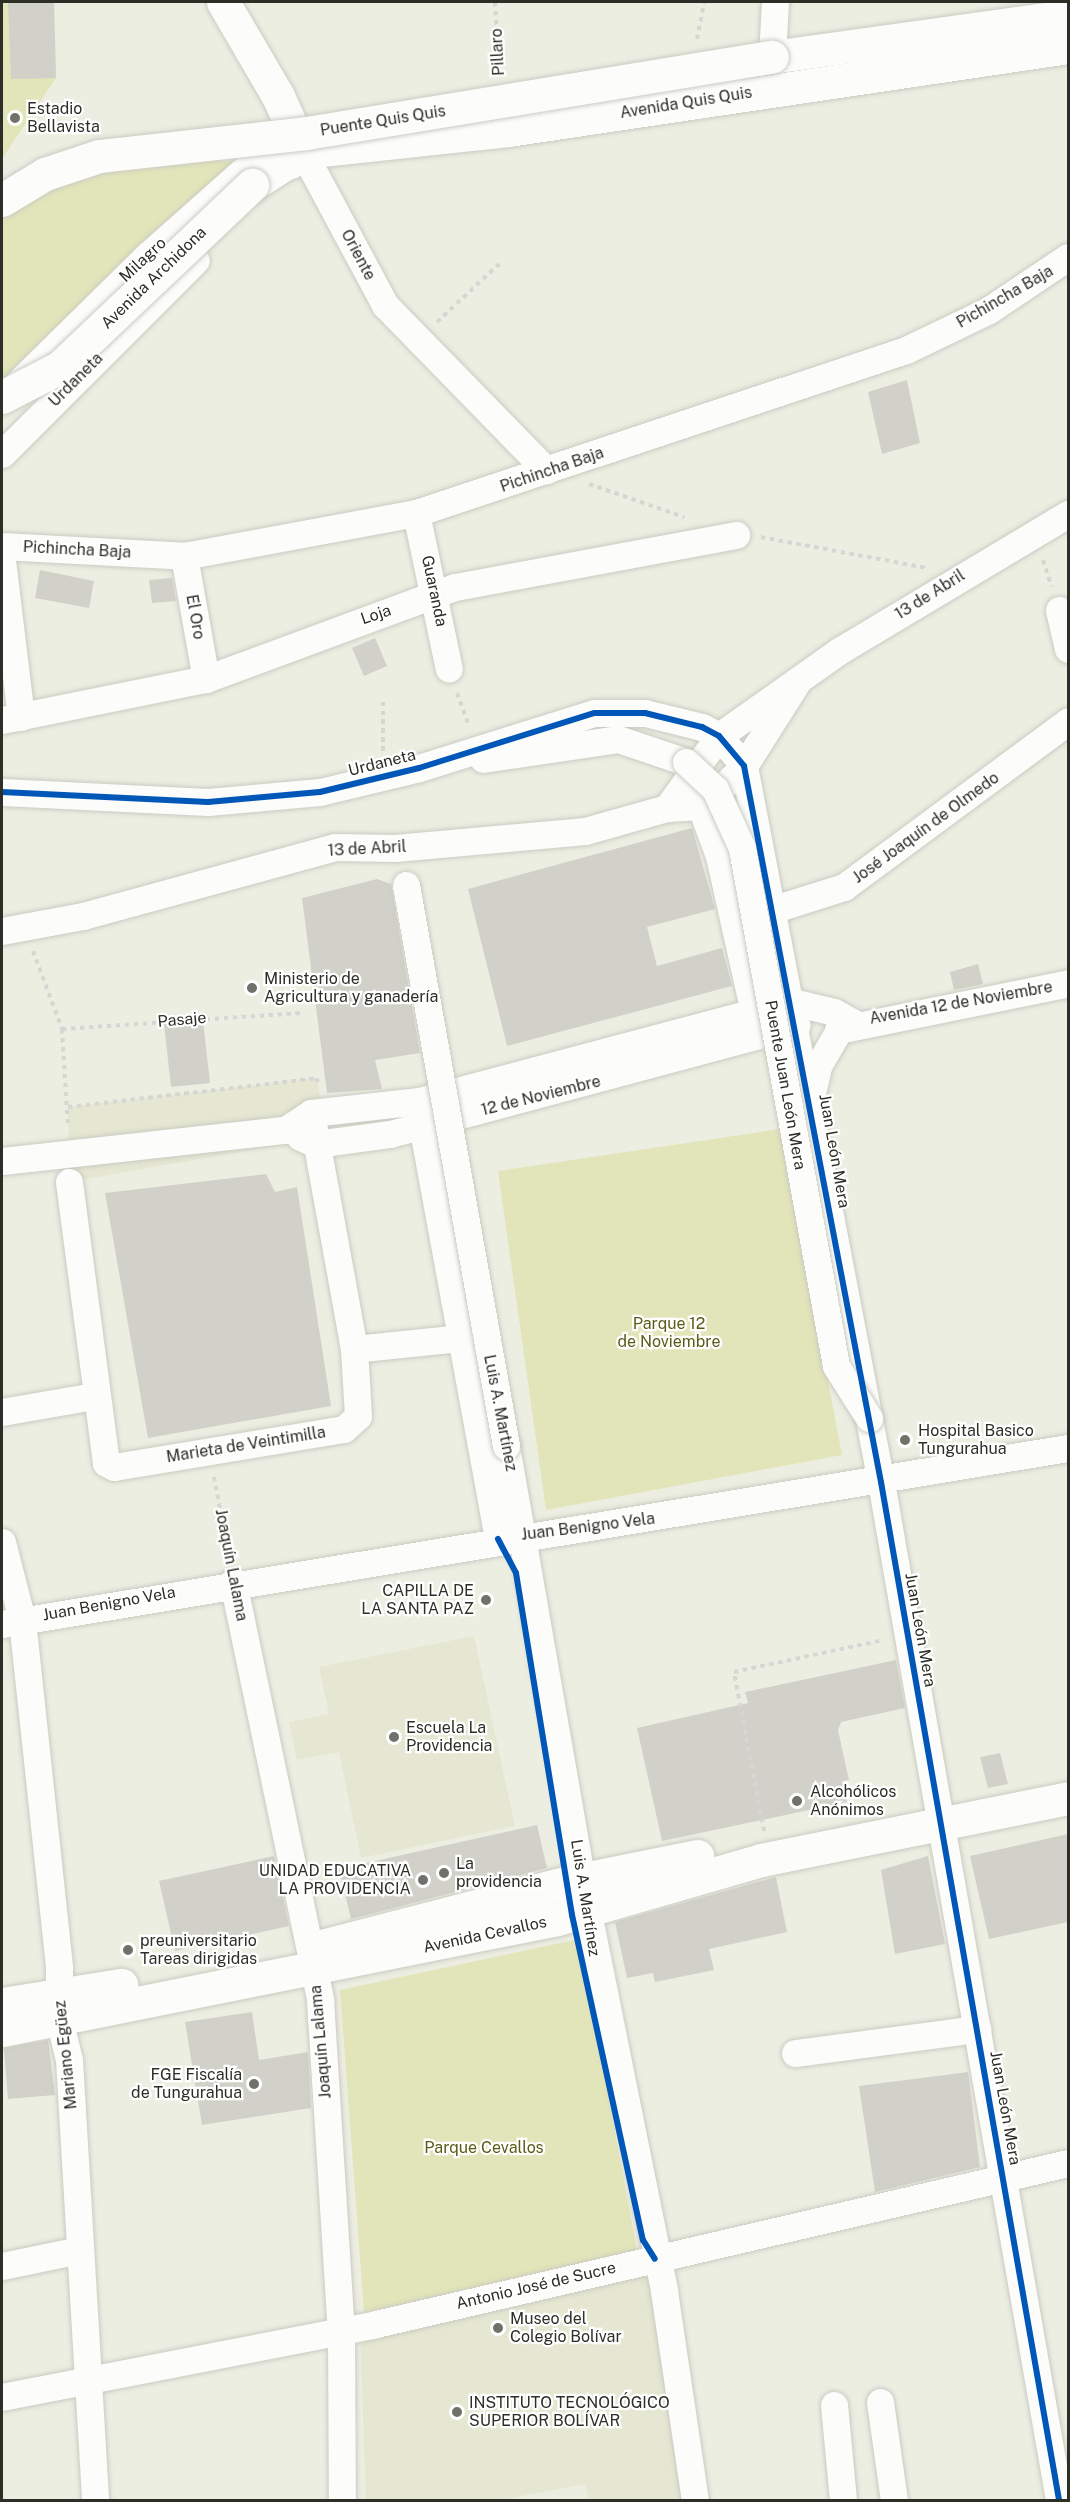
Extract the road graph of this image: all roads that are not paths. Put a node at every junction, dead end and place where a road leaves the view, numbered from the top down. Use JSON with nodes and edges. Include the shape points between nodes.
{"nodes":[{"id":1,"x":223,"y":2,"type":"edge"},
{"id":2,"x":775,"y":2,"type":"edge"},
{"id":3,"x":1068,"y":16,"type":"edge"},
{"id":4,"x":1068,"y":47,"type":"edge"},
{"id":5,"x":772,"y":57,"type":"junction"},
{"id":6,"x":297,"y":140,"type":"junction"},
{"id":7,"x":2,"y":201,"type":"edge"},
{"id":8,"x":1068,"y":257,"type":"edge"},
{"id":9,"x":2,"y":399,"type":"edge"},
{"id":10,"x":2,"y":454,"type":"edge"},
{"id":11,"x":546,"y":470,"type":"junction"},
{"id":12,"x":417,"y":513,"type":"junction"},
{"id":13,"x":1068,"y":514,"type":"edge"},
{"id":14,"x":736,"y":535,"type":"dead end"},
{"id":15,"x":2,"y":546,"type":"edge"},
{"id":16,"x":184,"y":556,"type":"junction"},
{"id":17,"x":2,"y":560,"type":"edge"},
{"id":18,"x":435,"y":594,"type":"junction"},
{"id":19,"x":1059,"y":610,"type":"road end"},
{"id":20,"x":1068,"y":649,"type":"edge"},
{"id":21,"x":449,"y":669,"type":"road end"},
{"id":22,"x":206,"y":679,"type":"junction"},
{"id":23,"x":796,"y":684,"type":"junction"},
{"id":24,"x":11,"y":719,"type":"edge"},
{"id":25,"x":1068,"y":721,"type":"edge"},
{"id":26,"x":719,"y":735,"type":"junction"},
{"id":27,"x":744,"y":766,"type":"junction"},
{"id":28,"x":419,"y":768,"type":"junction"},
{"id":29,"x":686,"y":770,"type":"junction"},
{"id":30,"x":2,"y":792,"type":"edge"},
{"id":31,"x":703,"y":806,"type":"junction"},
{"id":32,"x":667,"y":808,"type":"junction"},
{"id":33,"x":395,"y":848,"type":"junction"},
{"id":34,"x":771,"y":910,"type":"junction"},
{"id":35,"x":13,"y":929,"type":"edge"},
{"id":36,"x":1068,"y":983,"type":"edge"},
{"id":37,"x":754,"y":1013,"type":"junction"},
{"id":38,"x":794,"y":1014,"type":"junction"},
{"id":39,"x":847,"y":1026,"type":"junction"},
{"id":40,"x":811,"y":1097,"type":"junction"},
{"id":41,"x":317,"y":1112,"type":"junction"},
{"id":42,"x":420,"y":1113,"type":"junction"},
{"id":43,"x":285,"y":1130,"type":"junction"},
{"id":44,"x":316,"y":1144,"type":"junction"},
{"id":45,"x":2,"y":1161,"type":"edge"},
{"id":46,"x":69,"y":1182,"type":"dead end"},
{"id":47,"x":460,"y":1338,"type":"junction"},
{"id":48,"x":354,"y":1349,"type":"junction"},
{"id":49,"x":94,"y":1396,"type":"junction"},
{"id":50,"x":2,"y":1412,"type":"edge"},
{"id":51,"x":868,"y":1418,"type":"junction"},
{"id":52,"x":1068,"y":1448,"type":"edge"},
{"id":53,"x":881,"y":1482,"type":"junction"},
{"id":54,"x":511,"y":1537,"type":"junction"},
{"id":55,"x":2,"y":1542,"type":"edge"},
{"id":56,"x":233,"y":1582,"type":"junction"},
{"id":57,"x":12,"y":1622,"type":"edge"},
{"id":58,"x":1068,"y":1775,"type":"edge"},
{"id":59,"x":1068,"y":1798,"type":"edge"},
{"id":60,"x":938,"y":1814,"type":"junction"},
{"id":61,"x":585,"y":1894,"type":"junction"},
{"id":62,"x":310,"y":1959,"type":"junction"},
{"id":63,"x":2,"y":2004,"type":"edge"},
{"id":64,"x":59,"y":2006,"type":"junction"},
{"id":65,"x":977,"y":2029,"type":"junction"},
{"id":66,"x":2,"y":2030,"type":"edge"},
{"id":67,"x":795,"y":2053,"type":"dead end"},
{"id":68,"x":1068,"y":2163,"type":"edge"},
{"id":69,"x":1003,"y":2178,"type":"junction"},
{"id":70,"x":79,"y":2250,"type":"junction"},
{"id":71,"x":655,"y":2259,"type":"junction"},
{"id":72,"x":2,"y":2266,"type":"edge"},
{"id":73,"x":341,"y":2331,"type":"junction"},
{"id":74,"x":88,"y":2381,"type":"junction"},
{"id":75,"x":2,"y":2397,"type":"edge"},
{"id":76,"x":880,"y":2402,"type":"dead end"},
{"id":77,"x":834,"y":2405,"type":"dead end"},
{"id":78,"x":88,"y":2499,"type":"edge"},
{"id":79,"x":342,"y":2500,"type":"edge"},
{"id":80,"x":695,"y":2500,"type":"edge"},
{"id":81,"x":843,"y":2500,"type":"edge"},
{"id":82,"x":894,"y":2500,"type":"edge"},
{"id":83,"x":1059,"y":2500,"type":"edge"}],
"edges":[{"from":1,"to":6,"type":"main road","name":"Oriente"},
{"from":2,"to":5,"type":"street"},
{"from":3,"to":5,"type":"main road"},
{"from":4,"to":6,"type":"main road","name":"Avenida Quis Quis","via":[[519,128]]},
{"from":5,"to":7,"type":"main road","name":"Puente Quis Quis","bridge":true,"via":[[213,146],[99,156],[45,174]]},
{"from":6,"to":9,"type":"street","name":"Milagro","via":[[148,255]]},
{"from":6,"to":9,"type":"main road","name":"Avenida Archidona","bridge":true,"via":[[60,367]]},
{"from":6,"to":10,"type":"street","name":"Urdaneta"},
{"from":6,"to":11,"type":"street","name":"Oriente","via":[[385,305],[416,341],[449,366]]},
{"from":8,"to":11,"type":"street","name":"Pichincha Baja","via":[[989,310],[906,350]]},
{"from":11,"to":12,"type":"street","name":"Pichincha Baja"},
{"from":12,"to":16,"type":"street","name":"Pichincha Baja"},
{"from":12,"to":18,"type":"street","name":"Guaranda"},
{"from":13,"to":23,"type":"street","name":"13 de Abril","via":[[934,591]]},
{"from":14,"to":18,"type":"street","name":"Loja"},
{"from":15,"to":16,"type":"street","name":"Pichincha Baja"},
{"from":16,"to":22,"type":"street","name":"El Oro"},
{"from":17,"to":24,"type":"street"},
{"from":18,"to":21,"type":"street","name":"Guaranda"},
{"from":18,"to":22,"type":"street","name":"Loja"},
{"from":19,"to":20,"type":"street"},
{"from":22,"to":24,"type":"street","name":"Loja"},
{"from":23,"to":26,"type":"street","name":"13 de Abril"},
{"from":23,"to":27,"type":"street","name":"13 de Abril"},
{"from":25,"to":34,"type":"street","name":"José Joaquín de Olmedo","via":[[844,887]]},
{"from":26,"to":27,"type":"street"},
{"from":26,"to":28,"type":"street","name":"Urdaneta","via":[[645,713],[595,713]]},
{"from":26,"to":29,"type":"street","name":"13 de Abril"},
{"from":27,"to":31,"type":"street","name":"13 de Abril"},
{"from":27,"to":34,"type":"street","name":"Juan León Mera"},
{"from":28,"to":29,"type":"street","via":[[618,739]]},
{"from":28,"to":30,"type":"street","name":"Urdaneta","via":[[320,792],[208,802]]},
{"from":29,"to":31,"type":"street"},
{"from":29,"to":32,"type":"street","name":"13 de Abril"},
{"from":29,"to":51,"type":"street","name":"Puente Juan León Mera","bridge":true,"via":[[715,789],[742,848],[836,1366]]},
{"from":31,"to":32,"type":"street","name":"13 de Abril"},
{"from":31,"to":37,"type":"street"},
{"from":32,"to":33,"type":"street","name":"13 de Abril","via":[[585,831]]},
{"from":33,"to":35,"type":"street","name":"13 de Abril","via":[[335,847]]},
{"from":33,"to":54,"type":"street","name":"Luis A. Martínez","bridge":true,"via":[[406,885],[506,1446]]},
{"from":34,"to":38,"type":"street","name":"Juan León Mera"},
{"from":36,"to":39,"type":"street","name":"Avenida 12 de Noviembre"},
{"from":37,"to":38,"type":"street","name":"12 de Noviembre"},
{"from":37,"to":42,"type":"street","name":"12 de Noviembre"},
{"from":38,"to":39,"type":"street","name":"Avenida 12 de Noviembre","via":[[834,1012]]},
{"from":38,"to":40,"type":"street","name":"Juan León Mera"},
{"from":38,"to":42,"type":"street","name":"12 de Noviembre","via":[[595,1083]]},
{"from":39,"to":40,"type":"street","via":[[818,1066]]},
{"from":40,"to":51,"type":"street","name":"Juan León Mera"},
{"from":41,"to":42,"type":"street","name":"12 de Noviembre"},
{"from":41,"to":43,"type":"street","name":"12 de Noviembre"},
{"from":41,"to":44,"type":"street","name":"Marieta de Veintimilla"},
{"from":42,"to":44,"type":"street","name":"12 de Noviembre"},
{"from":42,"to":47,"type":"street","name":"Luis A. Martínez"},
{"from":43,"to":44,"type":"street","name":"12 de Noviembre"},
{"from":43,"to":45,"type":"street","name":"12 de Noviembre","via":[[69,1149]]},
{"from":44,"to":48,"type":"street","name":"Marieta de Veintimilla"},
{"from":46,"to":49,"type":"street","name":"Marieta de Veintimilla"},
{"from":47,"to":48,"type":"street"},
{"from":47,"to":54,"type":"street","name":"Luis A. Martínez"},
{"from":48,"to":49,"type":"street","name":"Marieta de Veintimilla","via":[[358,1416],[354,1424],[114,1467],[106,1464]]},
{"from":49,"to":50,"type":"street"},
{"from":51,"to":53,"type":"street","name":"Juan León Mera"},
{"from":52,"to":53,"type":"street","name":"Juan Benigno Vela"},
{"from":53,"to":54,"type":"street","name":"Juan Benigno Vela"},
{"from":53,"to":60,"type":"street","name":"Juan León Mera"},
{"from":54,"to":56,"type":"street","name":"Juan Benigno Vela"},
{"from":54,"to":61,"type":"street","name":"Luis A. Martínez"},
{"from":55,"to":57,"type":"street","name":"Mariano Egüez"},
{"from":56,"to":57,"type":"street","name":"Juan Benigno Vela"},
{"from":56,"to":62,"type":"street","name":"Joaquín Lalama"},
{"from":57,"to":64,"type":"street","name":"Mariano Egüez"},
{"from":58,"to":60,"type":"main road","name":"Avenida Cevallos"},
{"from":59,"to":60,"type":"main road","name":"Avenida Cevallos"},
{"from":60,"to":61,"type":"main road","name":"Avenida Cevallos","via":[[761,1860]]},
{"from":60,"to":61,"type":"main road","name":"Avenida Cevallos","via":[[766,1841]]},
{"from":60,"to":65,"type":"street","name":"Juan León Mera"},
{"from":61,"to":62,"type":"main road","name":"Avenida Cevallos"},
{"from":61,"to":71,"type":"street","name":"Luis A. Martínez"},
{"from":62,"to":64,"type":"main road","name":"Avenida Cevallos"},
{"from":62,"to":73,"type":"street","name":"Joaquín Lalama","via":[[320,2000]]},
{"from":63,"to":64,"type":"main road","name":"Avenida Cevallos"},
{"from":64,"to":66,"type":"main road","name":"Avenida Cevallos"},
{"from":64,"to":70,"type":"street","name":"Mariano Egüez","via":[[69,2060]]},
{"from":65,"to":67,"type":"street"},
{"from":65,"to":69,"type":"street","name":"Juan León Mera"},
{"from":68,"to":69,"type":"street","name":"Antonio José de Sucre"},
{"from":69,"to":71,"type":"street","name":"Antonio José de Sucre"},
{"from":69,"to":83,"type":"street","name":"Juan León Mera"},
{"from":70,"to":72,"type":"street"},
{"from":70,"to":74,"type":"street","name":"Mariano Egüez"},
{"from":71,"to":73,"type":"street","name":"Antonio José de Sucre"},
{"from":71,"to":80,"type":"street","name":"Luis A. Martínez"},
{"from":73,"to":74,"type":"street","name":"Antonio José de Sucre"},
{"from":73,"to":79,"type":"street","name":"Joaquín Lalama"},
{"from":74,"to":75,"type":"street","name":"Antonio José de Sucre"},
{"from":74,"to":78,"type":"street","name":"Mariano Egüez"},
{"from":76,"to":82,"type":"street"},
{"from":77,"to":81,"type":"street"}]}
